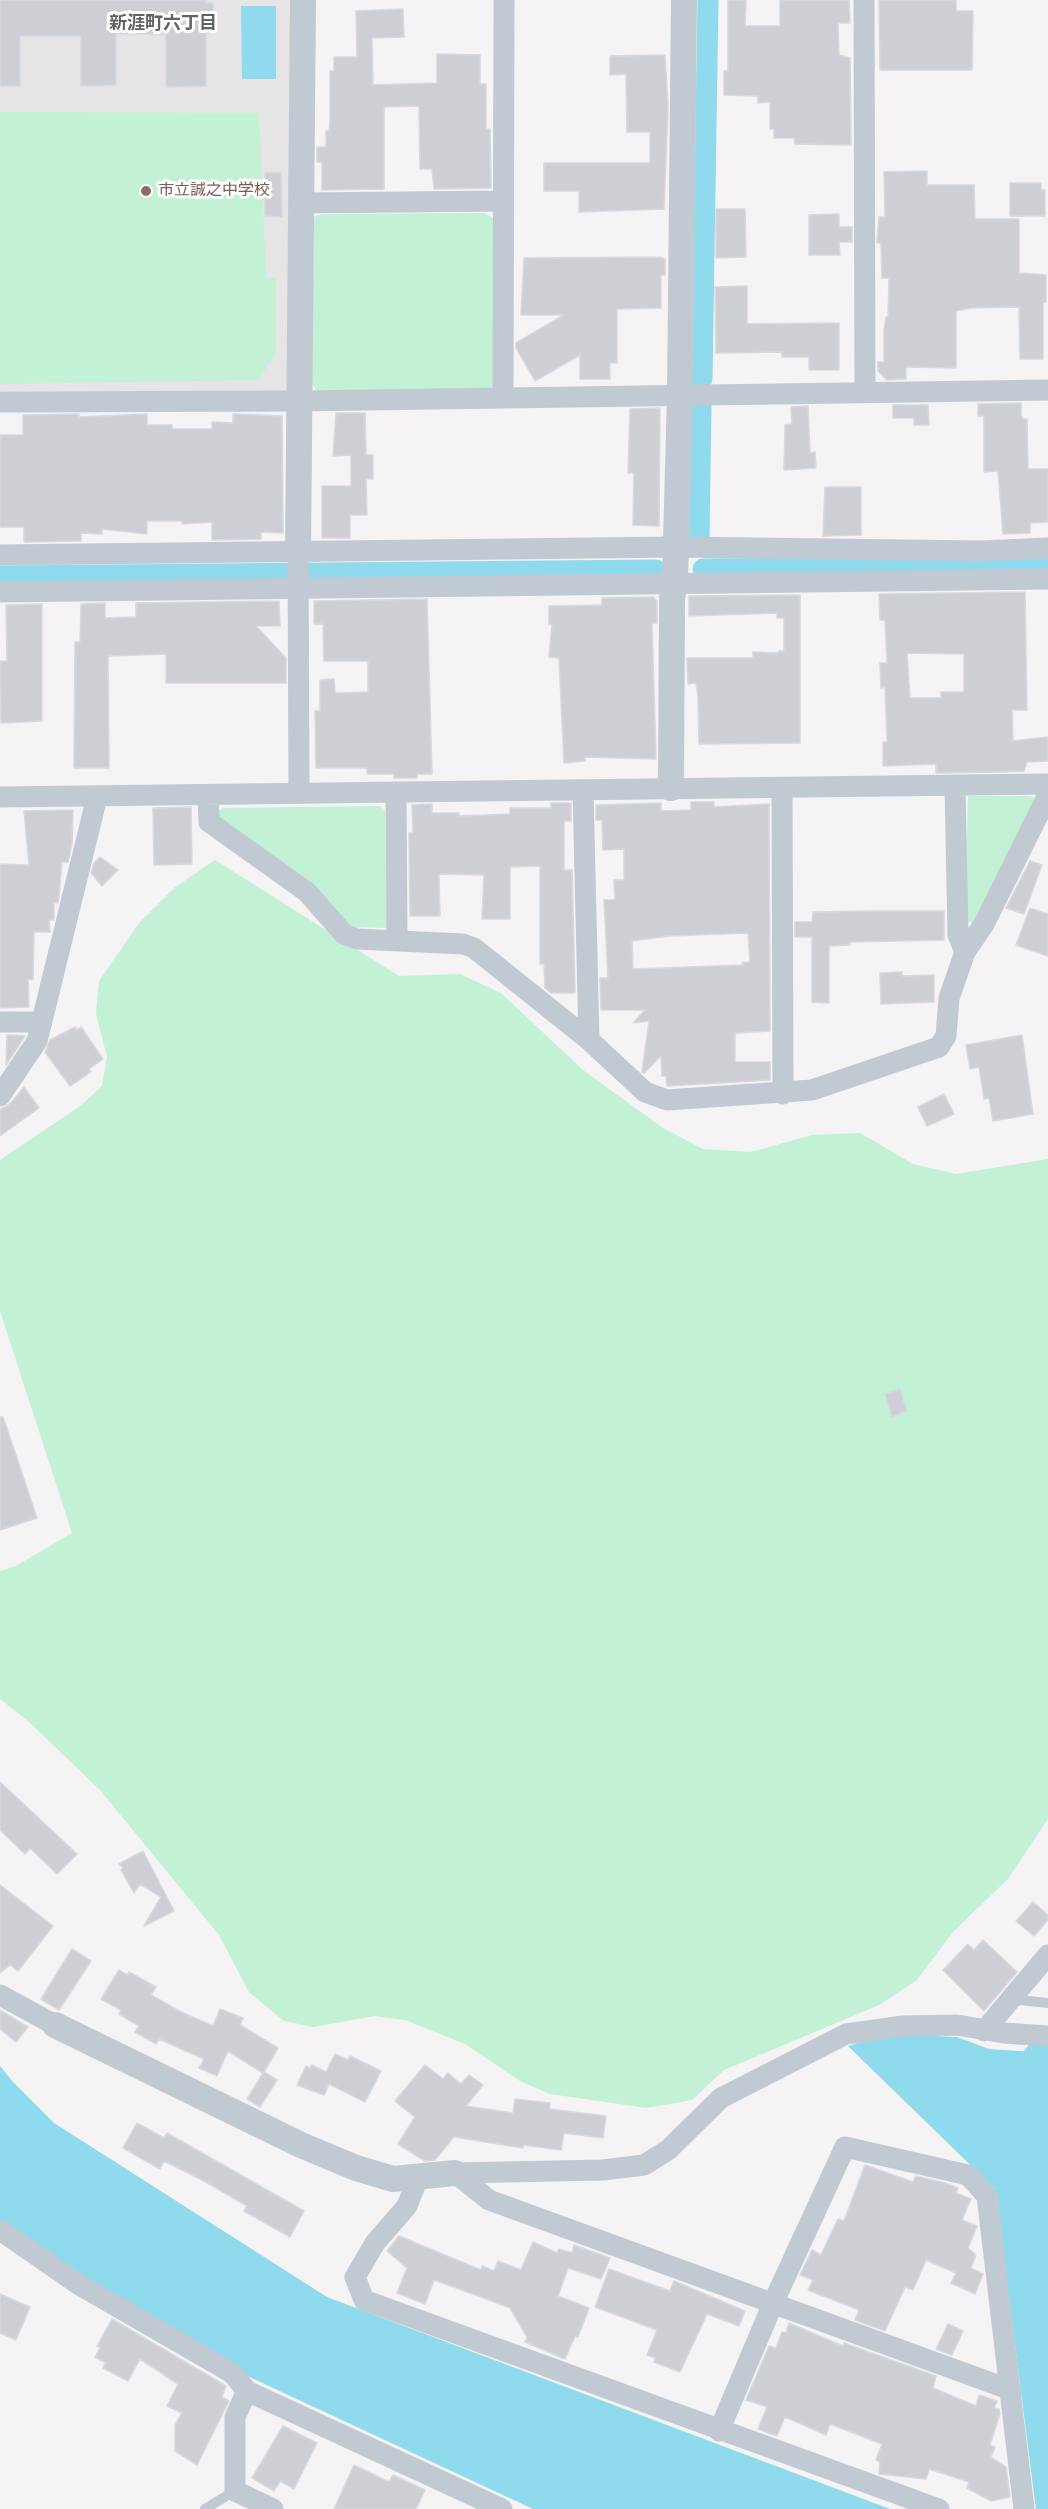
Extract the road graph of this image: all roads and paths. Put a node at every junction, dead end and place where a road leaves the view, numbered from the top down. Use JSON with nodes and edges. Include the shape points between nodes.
{"nodes":[{"id":1,"x":303,"y":0,"type":"edge"},
{"id":2,"x":504,"y":0,"type":"edge"},
{"id":3,"x":684,"y":0,"type":"edge"},
{"id":4,"x":864,"y":0,"type":"edge"},
{"id":5,"x":502,"y":201,"type":"junction"},
{"id":6,"x":303,"y":203,"type":"junction"},
{"id":7,"x":1048,"y":390,"type":"edge"},
{"id":8,"x":865,"y":392,"type":"junction"},
{"id":9,"x":680,"y":394,"type":"junction"},
{"id":10,"x":503,"y":397,"type":"junction"},
{"id":11,"x":299,"y":401,"type":"junction"},
{"id":12,"x":0,"y":402,"type":"edge"},
{"id":13,"x":1048,"y":549,"type":"edge"},
{"id":14,"x":0,"y":555,"type":"edge"},
{"id":15,"x":298,"y":556,"type":"junction"},
{"id":16,"x":675,"y":567,"type":"junction"},
{"id":17,"x":1048,"y":579,"type":"edge"},
{"id":18,"x":298,"y":584,"type":"junction"},
{"id":19,"x":0,"y":591,"type":"edge"},
{"id":20,"x":1048,"y":784,"type":"edge"},
{"id":21,"x":955,"y":786,"type":"junction"},
{"id":22,"x":671,"y":788,"type":"junction"},
{"id":23,"x":782,"y":788,"type":"junction"},
{"id":24,"x":583,"y":790,"type":"junction"},
{"id":25,"x":299,"y":792,"type":"junction"},
{"id":26,"x":396,"y":792,"type":"junction"},
{"id":27,"x":208,"y":795,"type":"junction"},
{"id":28,"x":1048,"y":795,"type":"edge"},
{"id":29,"x":0,"y":797,"type":"edge"},
{"id":30,"x":97,"y":797,"type":"junction"},
{"id":31,"x":397,"y":941,"type":"junction"},
{"id":32,"x":965,"y":952,"type":"junction"},
{"id":33,"x":0,"y":1022,"type":"edge"},
{"id":34,"x":42,"y":1022,"type":"junction"},
{"id":35,"x":589,"y":1040,"type":"junction"},
{"id":36,"x":783,"y":1094,"type":"junction"},
{"id":37,"x":0,"y":1096,"type":"edge"},
{"id":38,"x":1048,"y":1955,"type":"edge"},
{"id":39,"x":0,"y":1995,"type":"edge"},
{"id":40,"x":1019,"y":2000,"type":"junction"},
{"id":41,"x":1048,"y":2003,"type":"edge"},
{"id":42,"x":55,"y":2025,"type":"joint"},
{"id":43,"x":994,"y":2032,"type":"junction"},
{"id":44,"x":1048,"y":2036,"type":"edge"},
{"id":45,"x":455,"y":2173,"type":"junction"},
{"id":46,"x":418,"y":2178,"type":"junction"},
{"id":47,"x":0,"y":2230,"type":"edge"},
{"id":48,"x":774,"y":2301,"type":"junction"},
{"id":49,"x":1011,"y":2390,"type":"junction"},
{"id":50,"x":247,"y":2391,"type":"junction"},
{"id":51,"x":719,"y":2431,"type":"junction"},
{"id":52,"x":232,"y":2498,"type":"edge"},
{"id":53,"x":205,"y":2509,"type":"edge"},
{"id":54,"x":273,"y":2509,"type":"edge"},
{"id":55,"x":502,"y":2509,"type":"edge"},
{"id":56,"x":939,"y":2509,"type":"edge"},
{"id":57,"x":1024,"y":2509,"type":"edge"}],
"edges":[{"from":1,"to":6,"type":"street"},
{"from":2,"to":5,"type":"street"},
{"from":3,"to":9,"type":"street"},
{"from":4,"to":8,"type":"street"},
{"from":5,"to":6,"type":"street"},
{"from":5,"to":10,"type":"street"},
{"from":6,"to":11,"type":"street"},
{"from":7,"to":8,"type":"street"},
{"from":8,"to":9,"type":"street"},
{"from":9,"to":10,"type":"street"},
{"from":9,"to":16,"type":"street"},
{"from":10,"to":11,"type":"street"},
{"from":11,"to":12,"type":"street"},
{"from":11,"to":15,"type":"street"},
{"from":13,"to":16,"type":"street"},
{"from":14,"to":15,"type":"street"},
{"from":15,"to":16,"type":"street"},
{"from":15,"to":18,"type":"street"},
{"from":16,"to":17,"type":"street"},
{"from":16,"to":18,"type":"street"},
{"from":16,"to":22,"type":"street"},
{"from":18,"to":19,"type":"street"},
{"from":18,"to":25,"type":"street"},
{"from":20,"to":21,"type":"street"},
{"from":21,"to":23,"type":"street"},
{"from":21,"to":32,"type":"street","via":[[958,935]]},
{"from":22,"to":23,"type":"street"},
{"from":22,"to":24,"type":"street"},
{"from":23,"to":36,"type":"street"},
{"from":24,"to":26,"type":"street"},
{"from":24,"to":35,"type":"street"},
{"from":25,"to":26,"type":"street"},
{"from":25,"to":27,"type":"street"},
{"from":26,"to":31,"type":"street"},
{"from":27,"to":30,"type":"street"},
{"from":27,"to":31,"type":"street","via":[[209,822],[307,892],[344,934],[357,939]]},
{"from":28,"to":32,"type":"street","via":[[984,924]]},
{"from":29,"to":30,"type":"street"},
{"from":30,"to":34,"type":"street"},
{"from":31,"to":35,"type":"street","via":[[474,948]]},
{"from":32,"to":36,"type":"street","via":[[949,998],[946,1036],[939,1047],[812,1090]]},
{"from":33,"to":34,"type":"street"},
{"from":34,"to":37,"type":"street","via":[[37,1041]]},
{"from":35,"to":36,"type":"street","via":[[645,1092],[667,1101]]},
{"from":38,"to":40,"type":"street"},
{"from":39,"to":42,"type":"street"},
{"from":40,"to":41,"type":"lane"},
{"from":40,"to":43,"type":"street"},
{"from":42,"to":46,"type":"street","via":[[301,2145],[393,2179]]},
{"from":43,"to":44,"type":"street"},
{"from":43,"to":45,"type":"street","via":[[957,2025],[903,2026],[846,2034],[721,2098],[668,2150],[644,2165],[603,2170]]},
{"from":45,"to":46,"type":"street"},
{"from":45,"to":48,"type":"street","via":[[489,2200]]},
{"from":46,"to":51,"type":"street","via":[[407,2206],[375,2243],[355,2277],[364,2300]]},
{"from":47,"to":50,"type":"street","via":[[81,2286],[232,2373]]},
{"from":48,"to":49,"type":"street"},
{"from":48,"to":49,"type":"street","via":[[845,2147],[968,2175],[987,2196]]},
{"from":48,"to":51,"type":"street"},
{"from":49,"to":57,"type":"street"},
{"from":50,"to":52,"type":"street","via":[[235,2417]]},
{"from":50,"to":55,"type":"street"},
{"from":51,"to":56,"type":"street"},
{"from":52,"to":53,"type":"lane"},
{"from":52,"to":54,"type":"street"}]}
